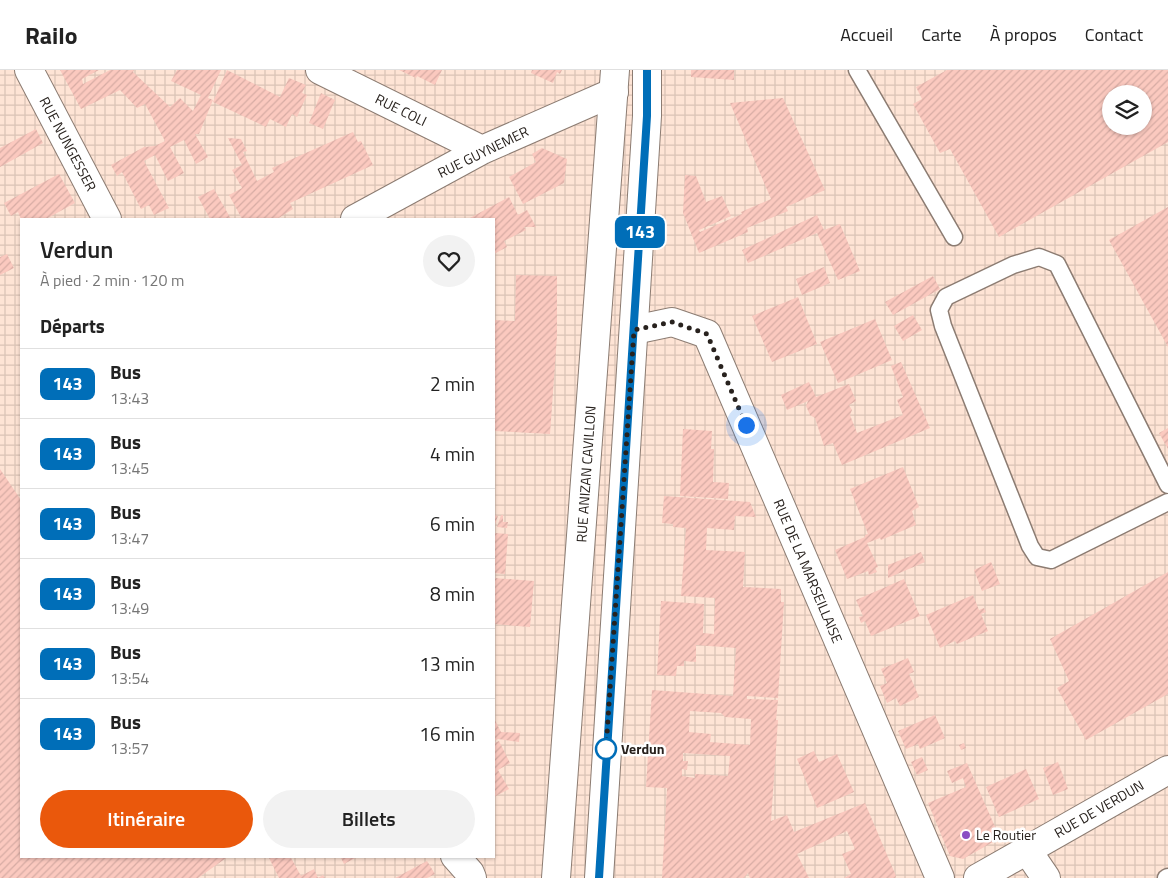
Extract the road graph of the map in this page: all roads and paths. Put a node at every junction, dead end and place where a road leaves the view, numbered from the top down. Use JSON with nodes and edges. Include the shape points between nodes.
{"nodes":[{"id":1,"x":29,"y":70,"type":"edge"},
{"id":2,"x":320,"y":70,"type":"edge"},
{"id":3,"x":647,"y":70,"type":"edge"},
{"id":4,"x":857,"y":70,"type":"edge"},
{"id":5,"x":614,"y":81,"type":"edge"},
{"id":6,"x":482,"y":150,"type":"junction"},
{"id":7,"x":106,"y":218,"type":"edge"},
{"id":8,"x":357,"y":218,"type":"edge"},
{"id":9,"x":954,"y":237,"type":"dead end"},
{"id":10,"x":634,"y":330,"type":"junction"},
{"id":11,"x":1168,"y":485,"type":"edge"},
{"id":12,"x":1168,"y":502,"type":"edge"},
{"id":13,"x":1168,"y":770,"type":"edge"},
{"id":14,"x":1027,"y":850,"type":"junction"},
{"id":15,"x":556,"y":878,"type":"edge"},
{"id":16,"x":599,"y":878,"type":"edge"},
{"id":17,"x":940,"y":878,"type":"edge"},
{"id":18,"x":978,"y":878,"type":"edge"},
{"id":19,"x":1046,"y":878,"type":"edge"}],
"edges":[{"from":1,"to":7,"type":"main road","name":"RUE NUNGESSER"},
{"from":2,"to":6,"type":"main road","name":"RUE COLI"},
{"from":3,"to":10,"type":"main road"},
{"from":4,"to":9,"type":"lane"},
{"from":5,"to":6,"type":"main road","name":"RUE GUYNEMER"},
{"from":5,"to":15,"type":"main road","name":"RUE ANIZAN CAVILLON"},
{"from":6,"to":8,"type":"main road","name":"RUE GUYNEMER"},
{"from":10,"to":16,"type":"main road"},
{"from":10,"to":17,"type":"main road","name":"RUE DE LA MARSEILLAISE","via":[[672,322],[707,334]]},
{"from":11,"to":12,"type":"lane","via":[[1057,264],[1039,257],[946,297],[939,310],[943,326],[1037,557],[1051,560]]},
{"from":13,"to":14,"type":"main road","name":"RUE DE VERDUN"},
{"from":14,"to":18,"type":"main road","name":"RUE DE VERDUN"},
{"from":14,"to":19,"type":"main road"}]}
